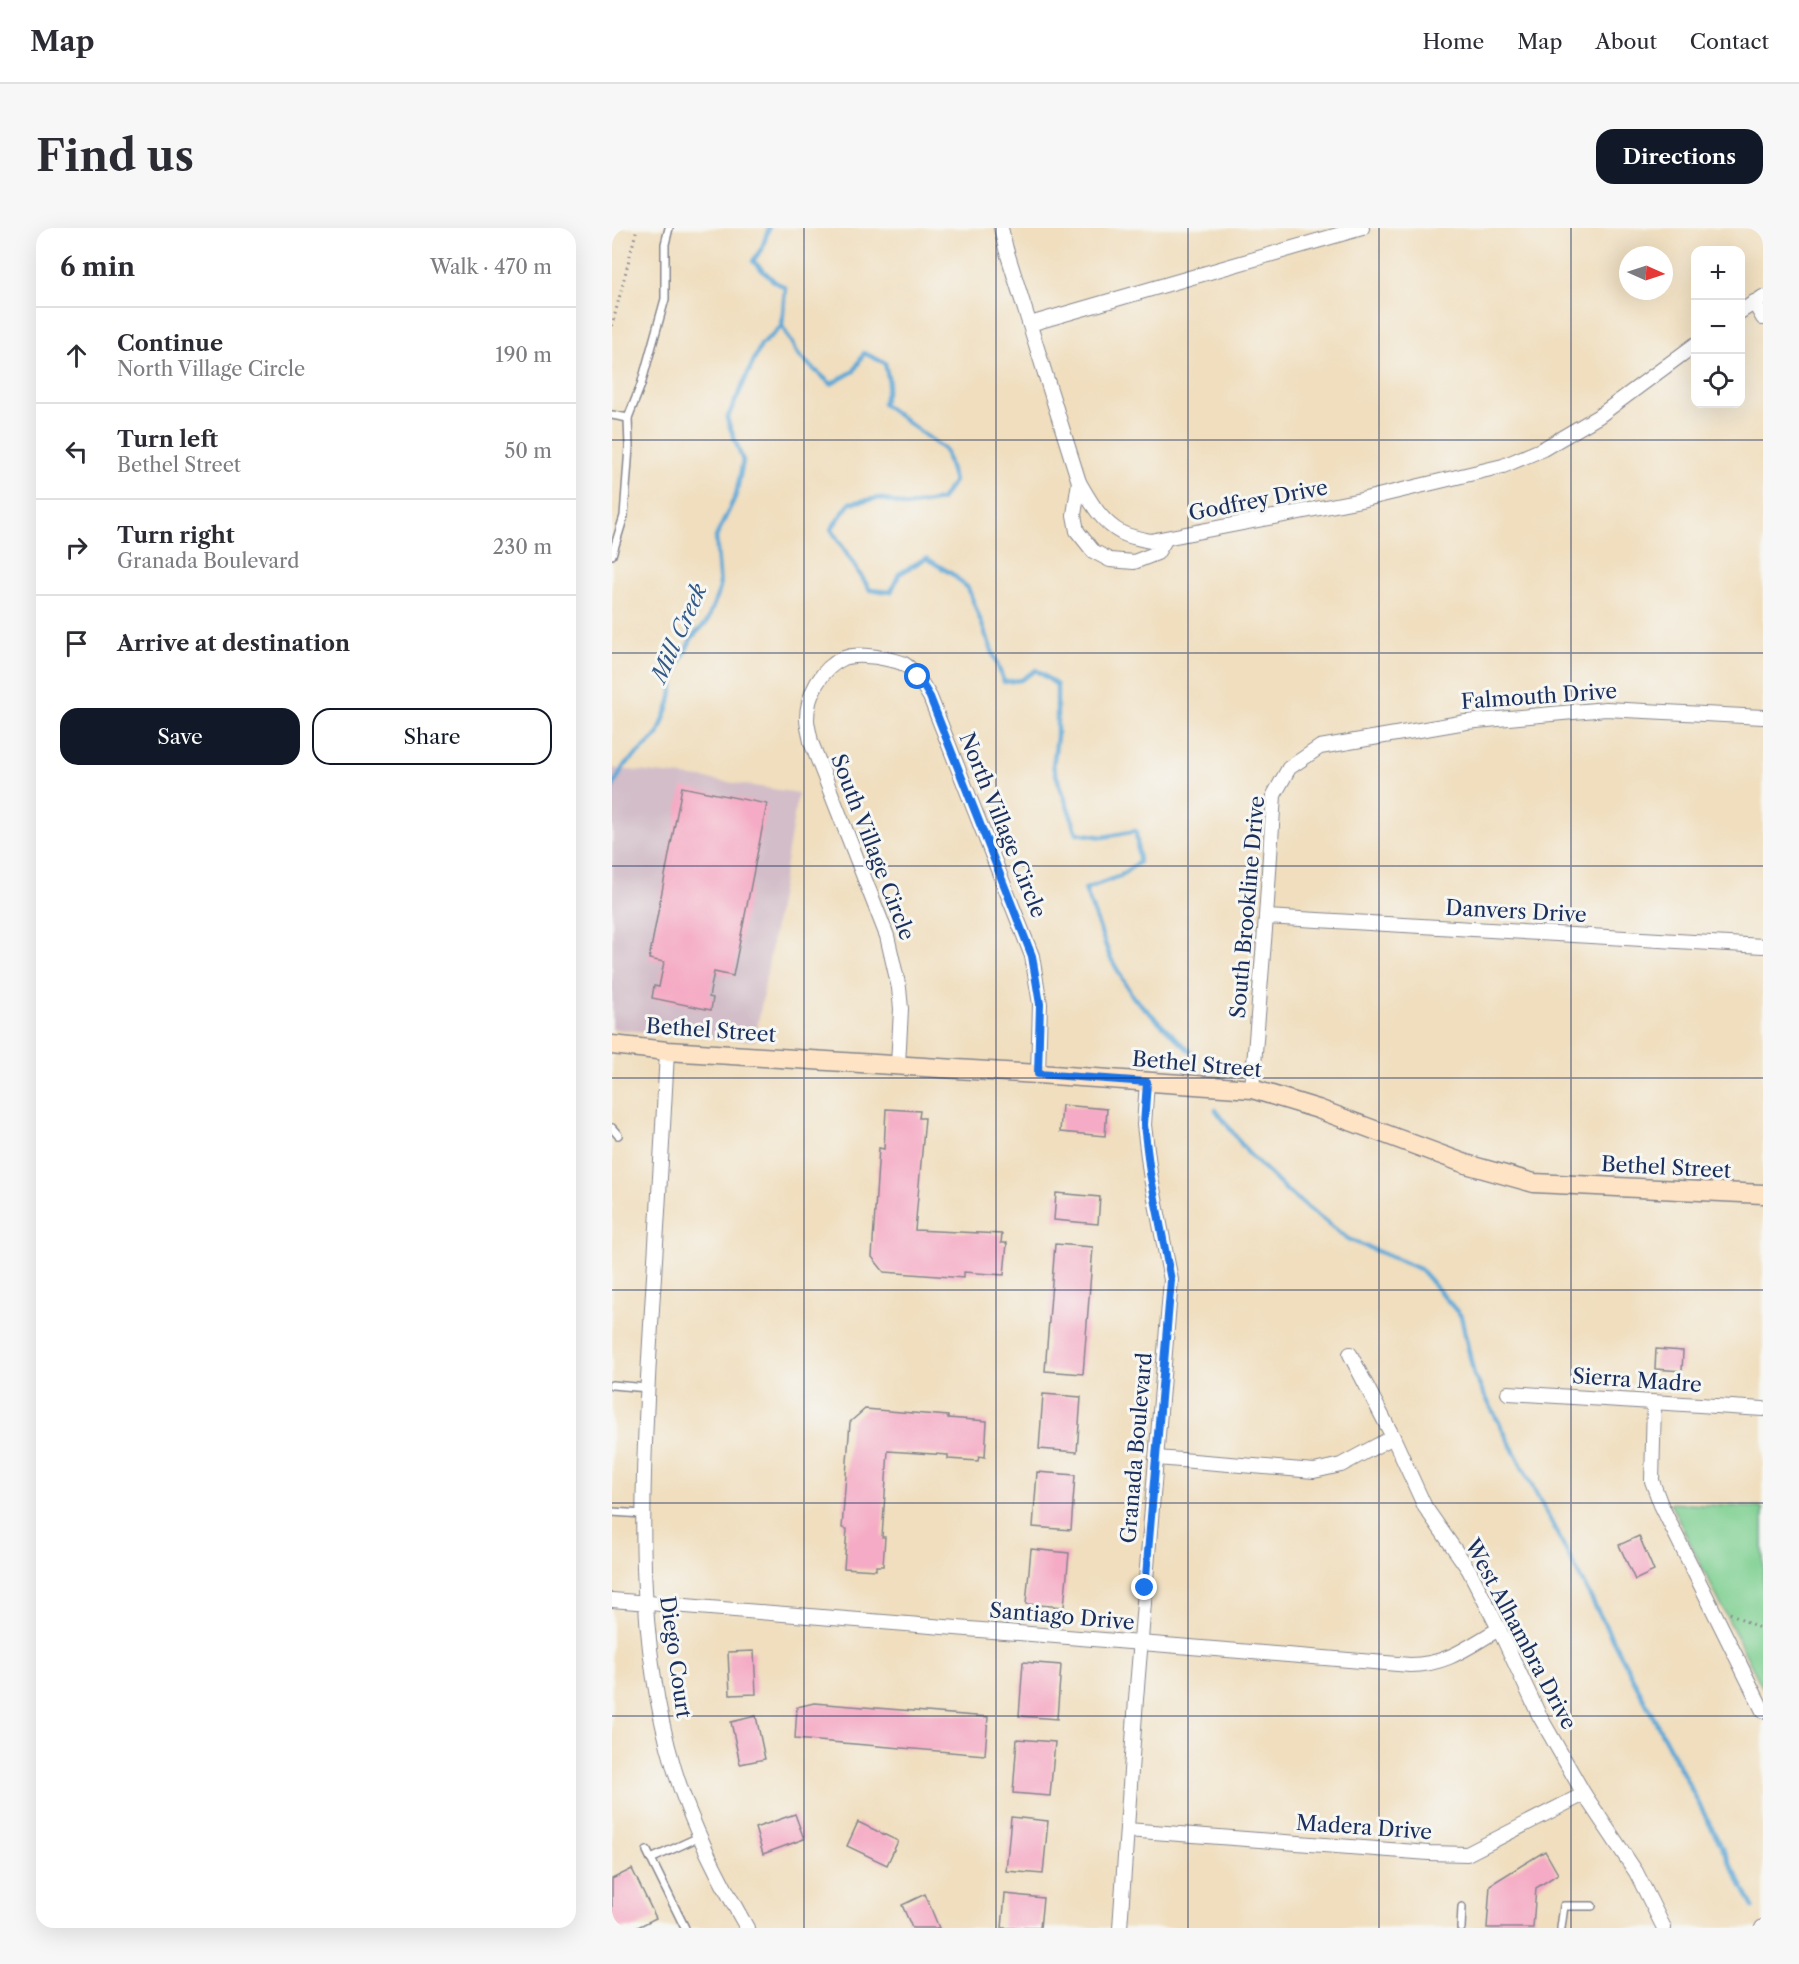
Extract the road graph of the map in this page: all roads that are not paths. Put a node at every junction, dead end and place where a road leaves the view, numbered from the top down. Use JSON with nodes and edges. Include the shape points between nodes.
{"nodes":[{"id":1,"x":669,"y":228,"type":"edge"},
{"id":2,"x":1001,"y":228,"type":"edge"},
{"id":3,"x":1362,"y":228,"type":"edge"},
{"id":4,"x":1758,"y":299,"type":"edge"},
{"id":5,"x":1745,"y":308,"type":"edge"},
{"id":6,"x":1763,"y":318,"type":"edge"},
{"id":7,"x":1030,"y":324,"type":"junction"},
{"id":8,"x":1691,"y":347,"type":"edge"},
{"id":9,"x":612,"y":415,"type":"edge"},
{"id":10,"x":628,"y":418,"type":"junction"},
{"id":11,"x":1079,"y":482,"type":"junction"},
{"id":12,"x":1165,"y":540,"type":"junction"},
{"id":13,"x":612,"y":555,"type":"edge"},
{"id":14,"x":844,"y":658,"type":"joint"},
{"id":15,"x":1763,"y":717,"type":"edge"},
{"id":16,"x":1320,"y":747,"type":"joint"},
{"id":17,"x":1266,"y":917,"type":"junction"},
{"id":18,"x":1763,"y":946,"type":"edge"},
{"id":19,"x":612,"y":1045,"type":"edge"},
{"id":20,"x":667,"y":1051,"type":"junction"},
{"id":21,"x":898,"y":1065,"type":"junction"},
{"id":22,"x":1038,"y":1074,"type":"junction"},
{"id":23,"x":1147,"y":1082,"type":"junction"},
{"id":24,"x":1252,"y":1089,"type":"junction"},
{"id":25,"x":612,"y":1128,"type":"edge"},
{"id":26,"x":618,"y":1135,"type":"dead end"},
{"id":27,"x":1763,"y":1194,"type":"edge"},
{"id":28,"x":1350,"y":1354,"type":"dead end"},
{"id":29,"x":612,"y":1385,"type":"edge"},
{"id":30,"x":648,"y":1388,"type":"junction"},
{"id":31,"x":1508,"y":1393,"type":"dead end"},
{"id":32,"x":1654,"y":1403,"type":"junction"},
{"id":33,"x":1763,"y":1409,"type":"edge"},
{"id":34,"x":1393,"y":1437,"type":"junction"},
{"id":35,"x":1157,"y":1458,"type":"junction"},
{"id":36,"x":612,"y":1512,"type":"edge"},
{"id":37,"x":643,"y":1514,"type":"junction"},
{"id":38,"x":612,"y":1600,"type":"edge"},
{"id":39,"x":645,"y":1602,"type":"junction"},
{"id":40,"x":1499,"y":1629,"type":"junction"},
{"id":41,"x":1142,"y":1643,"type":"junction"},
{"id":42,"x":1763,"y":1711,"type":"edge"},
{"id":43,"x":1584,"y":1794,"type":"junction"},
{"id":44,"x":1127,"y":1830,"type":"junction"},
{"id":45,"x":699,"y":1837,"type":"junction"},
{"id":46,"x":647,"y":1851,"type":"dead end"},
{"id":47,"x":651,"y":1858,"type":"junction"},
{"id":48,"x":1592,"y":1906,"type":"dead end"},
{"id":49,"x":1462,"y":1907,"type":"dead end"},
{"id":50,"x":685,"y":1928,"type":"edge"},
{"id":51,"x":747,"y":1928,"type":"edge"},
{"id":52,"x":1120,"y":1928,"type":"edge"},
{"id":53,"x":1461,"y":1928,"type":"edge"},
{"id":54,"x":1561,"y":1928,"type":"edge"},
{"id":55,"x":1664,"y":1928,"type":"edge"}],
"edges":[{"from":1,"to":10,"type":"lane","via":[[665,244],[665,299]]},
{"from":2,"to":7,"type":"street","name":"Godfrey Drive"},
{"from":3,"to":7,"type":"street"},
{"from":4,"to":5,"type":"street"},
{"from":4,"to":6,"type":"street"},
{"from":7,"to":11,"type":"street","name":"Godfrey Drive"},
{"from":8,"to":12,"type":"street","name":"Godfrey Drive","via":[[1599,416],[1543,449],[1503,466]]},
{"from":9,"to":10,"type":"lane"},
{"from":10,"to":13,"type":"lane","via":[[624,516]]},
{"from":11,"to":12,"type":"street","name":"Godfrey Drive","via":[[1093,507],[1122,533],[1150,541]]},
{"from":11,"to":12,"type":"street","via":[[1074,515],[1077,531],[1093,552],[1110,560],[1134,562],[1156,554]]},
{"from":14,"to":21,"type":"street","name":"South Village Circle","via":[[817,683],[809,700],[807,719],[811,742],[887,936],[901,1009]]},
{"from":14,"to":22,"type":"street","name":"North Village Circle","via":[[860,655],[904,665],[918,677],[930,697],[1032,956],[1040,1004]]},
{"from":15,"to":16,"type":"street","name":"Falmouth Drive","via":[[1606,709],[1466,722]]},
{"from":16,"to":17,"type":"street","name":"South Brookline Drive","via":[[1289,768],[1274,795]]},
{"from":17,"to":18,"type":"street","name":"Danvers Drive"},
{"from":17,"to":24,"type":"street","name":"South Brookline Drive"},
{"from":19,"to":20,"type":"street","name":"Bethel Street"},
{"from":20,"to":21,"type":"street","name":"Bethel Street"},
{"from":20,"to":30,"type":"street","name":"Diego Court"},
{"from":21,"to":22,"type":"street","name":"Bethel Street"},
{"from":22,"to":23,"type":"street","name":"Bethel Street"},
{"from":23,"to":24,"type":"street","name":"Bethel Street"},
{"from":23,"to":35,"type":"street","name":"Granada Boulevard","via":[[1144,1125],[1171,1280]]},
{"from":24,"to":27,"type":"street","name":"Bethel Street","via":[[1466,1164],[1534,1183]]},
{"from":25,"to":26,"type":"lane"},
{"from":28,"to":34,"type":"street","name":"West Alhambra Drive"},
{"from":29,"to":30,"type":"lane"},
{"from":30,"to":37,"type":"street","name":"Diego Court"},
{"from":31,"to":32,"type":"street","name":"Sierra Madre"},
{"from":32,"to":33,"type":"street","name":"Sierra Madre"},
{"from":32,"to":42,"type":"street","via":[[1652,1480]]},
{"from":34,"to":35,"type":"street","via":[[1327,1470]]},
{"from":34,"to":40,"type":"street","name":"West Alhambra Drive","via":[[1425,1507],[1469,1570]]},
{"from":35,"to":41,"type":"street","name":"Granada Boulevard"},
{"from":36,"to":37,"type":"lane"},
{"from":37,"to":39,"type":"street","name":"Diego Court"},
{"from":38,"to":39,"type":"street","name":"Santiago Drive"},
{"from":39,"to":41,"type":"street","name":"Santiago Drive"},
{"from":39,"to":45,"type":"street","name":"Diego Court","via":[[653,1676],[671,1756]]},
{"from":40,"to":41,"type":"street","name":"Santiago Drive","via":[[1445,1660],[1422,1665]]},
{"from":40,"to":43,"type":"street","name":"West Alhambra Drive","via":[[1539,1715]]},
{"from":41,"to":44,"type":"street","name":"Granada Boulevard"},
{"from":43,"to":44,"type":"street","name":"Madera Drive","via":[[1467,1854]]},
{"from":43,"to":55,"type":"street","name":"West Alhambra Drive","via":[[1636,1872]]},
{"from":44,"to":52,"type":"street","name":"Granada Boulevard"},
{"from":45,"to":47,"type":"lane"},
{"from":45,"to":51,"type":"street","name":"Diego Court"},
{"from":46,"to":47,"type":"lane"},
{"from":47,"to":50,"type":"lane"},
{"from":48,"to":54,"type":"lane","via":[[1564,1906]]},
{"from":49,"to":53,"type":"lane"}]}
